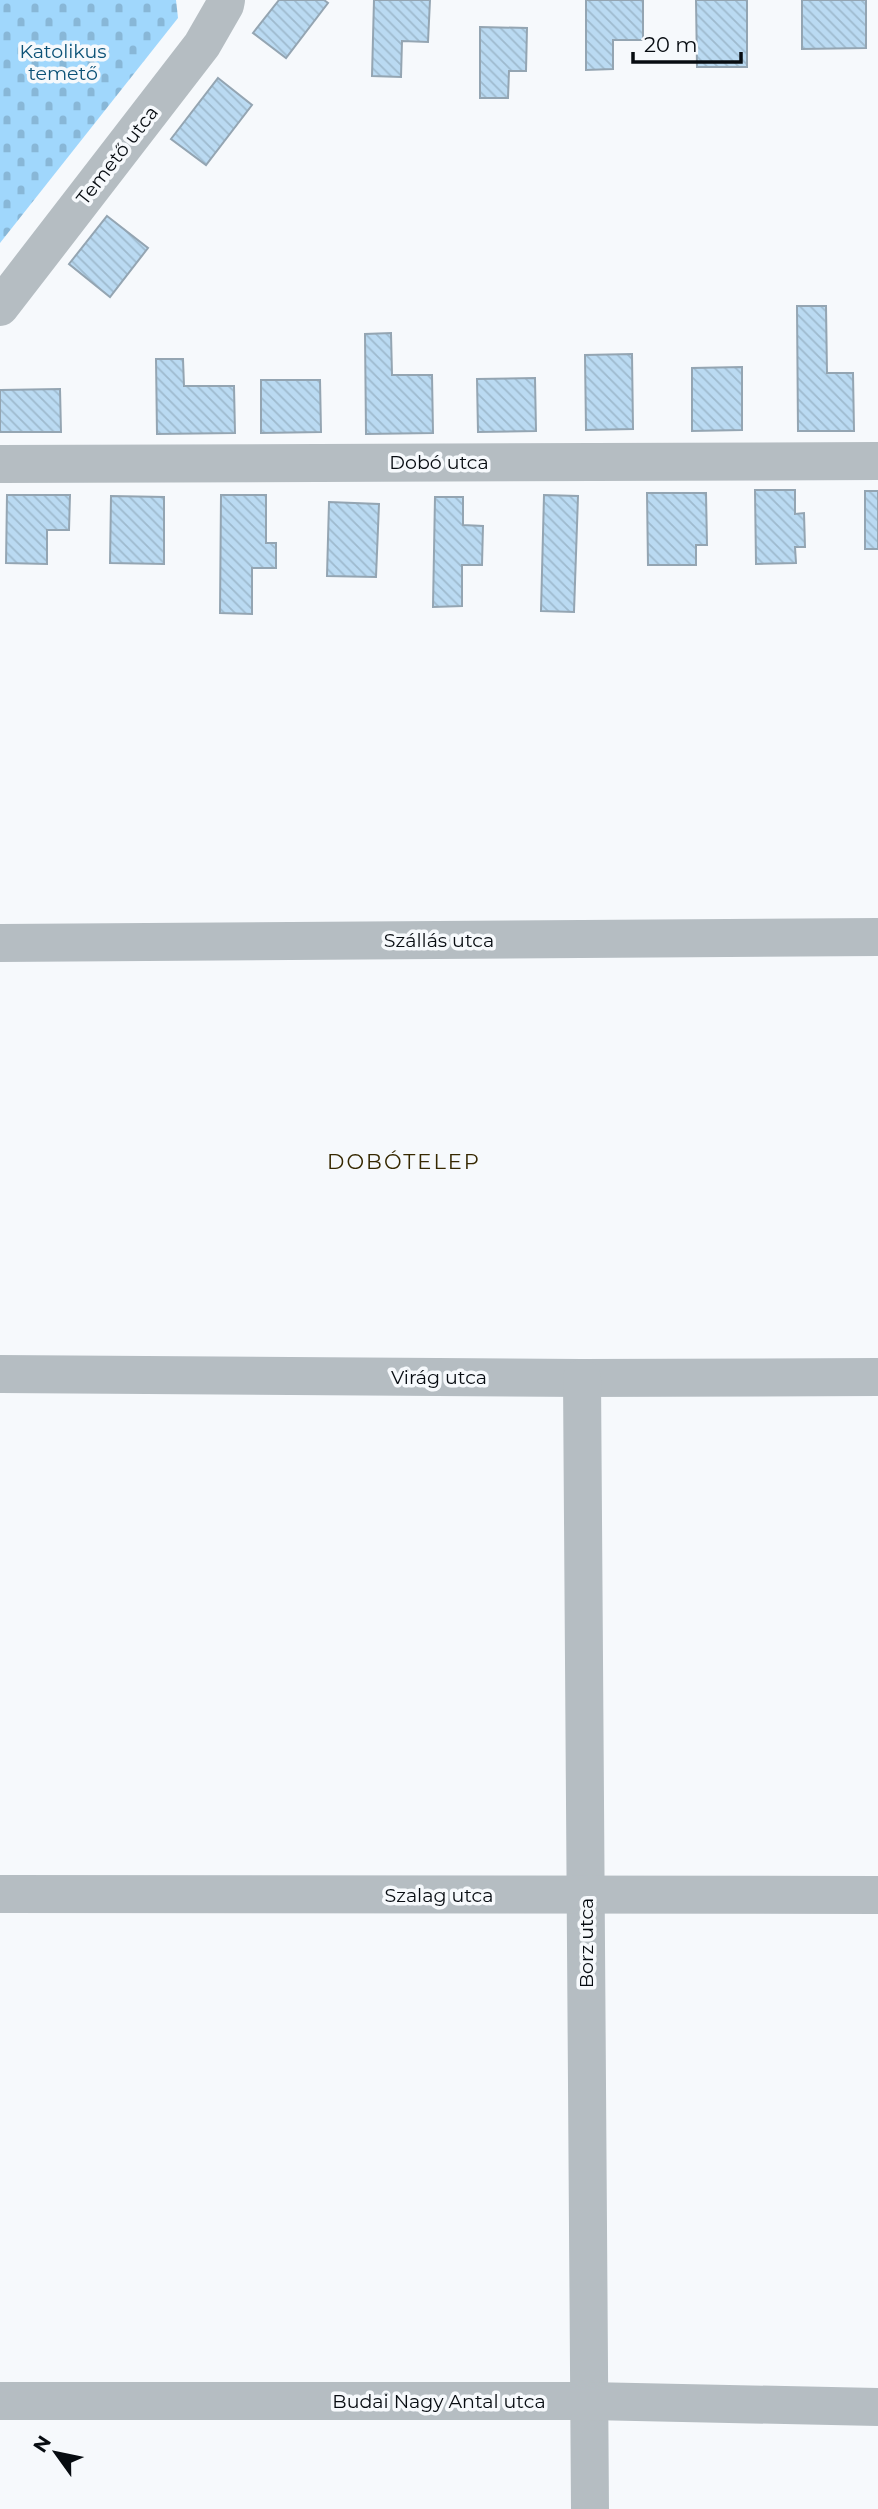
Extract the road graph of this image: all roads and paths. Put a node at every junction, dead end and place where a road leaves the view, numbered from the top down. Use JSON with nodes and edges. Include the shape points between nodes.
{"nodes":[{"id":1,"x":226,"y":0,"type":"edge"},
{"id":2,"x":0,"y":307,"type":"edge"},
{"id":3,"x":878,"y":461,"type":"edge"},
{"id":4,"x":0,"y":464,"type":"edge"},
{"id":5,"x":878,"y":937,"type":"edge"},
{"id":6,"x":0,"y":943,"type":"edge"},
{"id":7,"x":0,"y":1374,"type":"edge"},
{"id":8,"x":878,"y":1377,"type":"edge"},
{"id":9,"x":582,"y":1378,"type":"junction"},
{"id":10,"x":0,"y":1894,"type":"edge"},
{"id":11,"x":586,"y":1895,"type":"junction"},
{"id":12,"x":878,"y":1895,"type":"edge"},
{"id":13,"x":0,"y":2401,"type":"edge"},
{"id":14,"x":589,"y":2401,"type":"junction"},
{"id":15,"x":878,"y":2407,"type":"edge"},
{"id":16,"x":590,"y":2509,"type":"edge"}],
"edges":[{"from":1,"to":2,"type":"street","name":"Temető utca","via":[[202,45]]},
{"from":3,"to":4,"type":"street","name":"Dobó utca"},
{"from":5,"to":6,"type":"street","name":"Szállás utca"},
{"from":7,"to":9,"type":"street","name":"Virág utca"},
{"from":8,"to":9,"type":"street","name":"Virág utca"},
{"from":9,"to":11,"type":"street","name":"Borz utca"},
{"from":10,"to":11,"type":"street","name":"Szalag utca"},
{"from":11,"to":12,"type":"street","name":"Szalag utca"},
{"from":11,"to":14,"type":"street","name":"Borz utca"},
{"from":13,"to":14,"type":"street","name":"Budai Nagy Antal utca"},
{"from":14,"to":15,"type":"street","name":"Budai Nagy Antal utca"},
{"from":14,"to":16,"type":"street","name":"Borz utca"}]}
